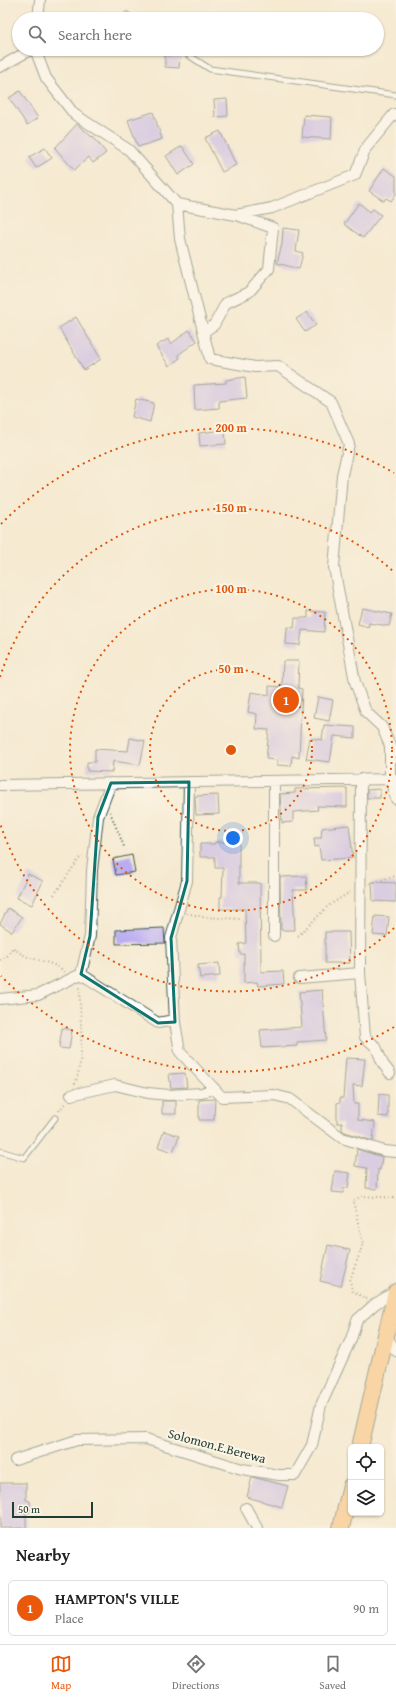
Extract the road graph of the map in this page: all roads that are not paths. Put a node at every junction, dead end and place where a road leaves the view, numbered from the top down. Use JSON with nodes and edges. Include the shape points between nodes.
{"nodes":[{"id":1,"x":40,"y":0,"type":"edge"},
{"id":2,"x":39,"y":12,"type":"edge"},
{"id":3,"x":21,"y":56,"type":"edge"},
{"id":4,"x":37,"y":56,"type":"edge"},
{"id":5,"x":190,"y":56,"type":"edge"},
{"id":6,"x":0,"y":67,"type":"edge"},
{"id":7,"x":396,"y":95,"type":"edge"},
{"id":8,"x":396,"y":114,"type":"edge"},
{"id":9,"x":177,"y":204,"type":"junction"},
{"id":10,"x":236,"y":215,"type":"junction"},
{"id":11,"x":203,"y":332,"type":"junction"},
{"id":12,"x":393,"y":749,"type":"edge"},
{"id":13,"x":393,"y":779,"type":"edge"},
{"id":14,"x":361,"y":780,"type":"junction"},
{"id":15,"x":274,"y":781,"type":"junction"},
{"id":16,"x":189,"y":782,"type":"junction"},
{"id":17,"x":111,"y":783,"type":"junction"},
{"id":18,"x":0,"y":785,"type":"edge"},
{"id":19,"x":396,"y":799,"type":"edge"},
{"id":20,"x":274,"y":936,"type":"dead end"},
{"id":21,"x":360,"y":973,"type":"junction"},
{"id":22,"x":81,"y":974,"type":"junction"},
{"id":23,"x":299,"y":978,"type":"dead end"},
{"id":24,"x":0,"y":999,"type":"edge"},
{"id":25,"x":176,"y":1022,"type":"junction"},
{"id":26,"x":390,"y":1073,"type":"dead end"},
{"id":27,"x":214,"y":1088,"type":"junction"},
{"id":28,"x":71,"y":1095,"type":"road end"},
{"id":29,"x":54,"y":1118,"type":"road end"},
{"id":30,"x":0,"y":1151,"type":"edge"},
{"id":31,"x":396,"y":1152,"type":"edge"},
{"id":32,"x":396,"y":1291,"type":"edge"},
{"id":33,"x":385,"y":1334,"type":"junction"},
{"id":34,"x":396,"y":1351,"type":"edge"},
{"id":35,"x":361,"y":1444,"type":"edge"},
{"id":36,"x":14,"y":1460,"type":"dead end"},
{"id":37,"x":348,"y":1499,"type":"edge"},
{"id":38,"x":246,"y":1508,"type":"dead end"},
{"id":39,"x":257,"y":1528,"type":"edge"},
{"id":40,"x":341,"y":1528,"type":"edge"}],
"edges":[{"from":1,"to":2,"type":"street"},
{"from":3,"to":6,"type":"street"},
{"from":4,"to":9,"type":"street","via":[[46,78],[74,114],[129,150]]},
{"from":5,"to":7,"type":"lane","via":[[210,69]]},
{"from":8,"to":10,"type":"street","via":[[366,148],[356,175],[272,208]]},
{"from":9,"to":10,"type":"street"},
{"from":9,"to":11,"type":"street","via":[[180,239]]},
{"from":10,"to":11,"type":"street","via":[[273,228],[269,269],[249,292],[226,303],[214,325]]},
{"from":11,"to":12,"type":"street","via":[[210,359],[255,367],[278,366],[331,402],[349,444],[342,475],[334,567],[355,682],[366,712],[382,727]]},
{"from":12,"to":13,"type":"street"},
{"from":13,"to":14,"type":"street"},
{"from":13,"to":19,"type":"street"},
{"from":14,"to":15,"type":"street"},
{"from":14,"to":21,"type":"street"},
{"from":15,"to":16,"type":"street"},
{"from":15,"to":20,"type":"street"},
{"from":16,"to":17,"type":"street"},
{"from":16,"to":25,"type":"street","via":[[187,881],[171,938]]},
{"from":17,"to":18,"type":"street"},
{"from":17,"to":22,"type":"street","via":[[98,817],[90,936]]},
{"from":21,"to":23,"type":"street"},
{"from":21,"to":26,"type":"street","via":[[364,1037],[376,1047]]},
{"from":22,"to":24,"type":"street","via":[[38,995]]},
{"from":22,"to":25,"type":"street","via":[[158,1023],[174,1020]]},
{"from":25,"to":27,"type":"street","via":[[180,1052]]},
{"from":27,"to":28,"type":"street","via":[[202,1093],[169,1095],[114,1085]]},
{"from":27,"to":31,"type":"street","via":[[222,1096],[274,1095],[290,1098],[342,1138],[384,1151]]},
{"from":29,"to":30,"type":"lane","via":[[24,1158]]},
{"from":32,"to":33,"type":"highway"},
{"from":32,"to":36,"type":"street","name":"Solomon.E.Berewa","via":[[375,1304],[357,1320],[351,1340],[321,1405],[312,1446],[295,1475],[242,1469],[146,1439],[77,1440]]},
{"from":33,"to":34,"type":"street"},
{"from":33,"to":35,"type":"highway"},
{"from":37,"to":40,"type":"highway"},
{"from":38,"to":39,"type":"street"}]}
